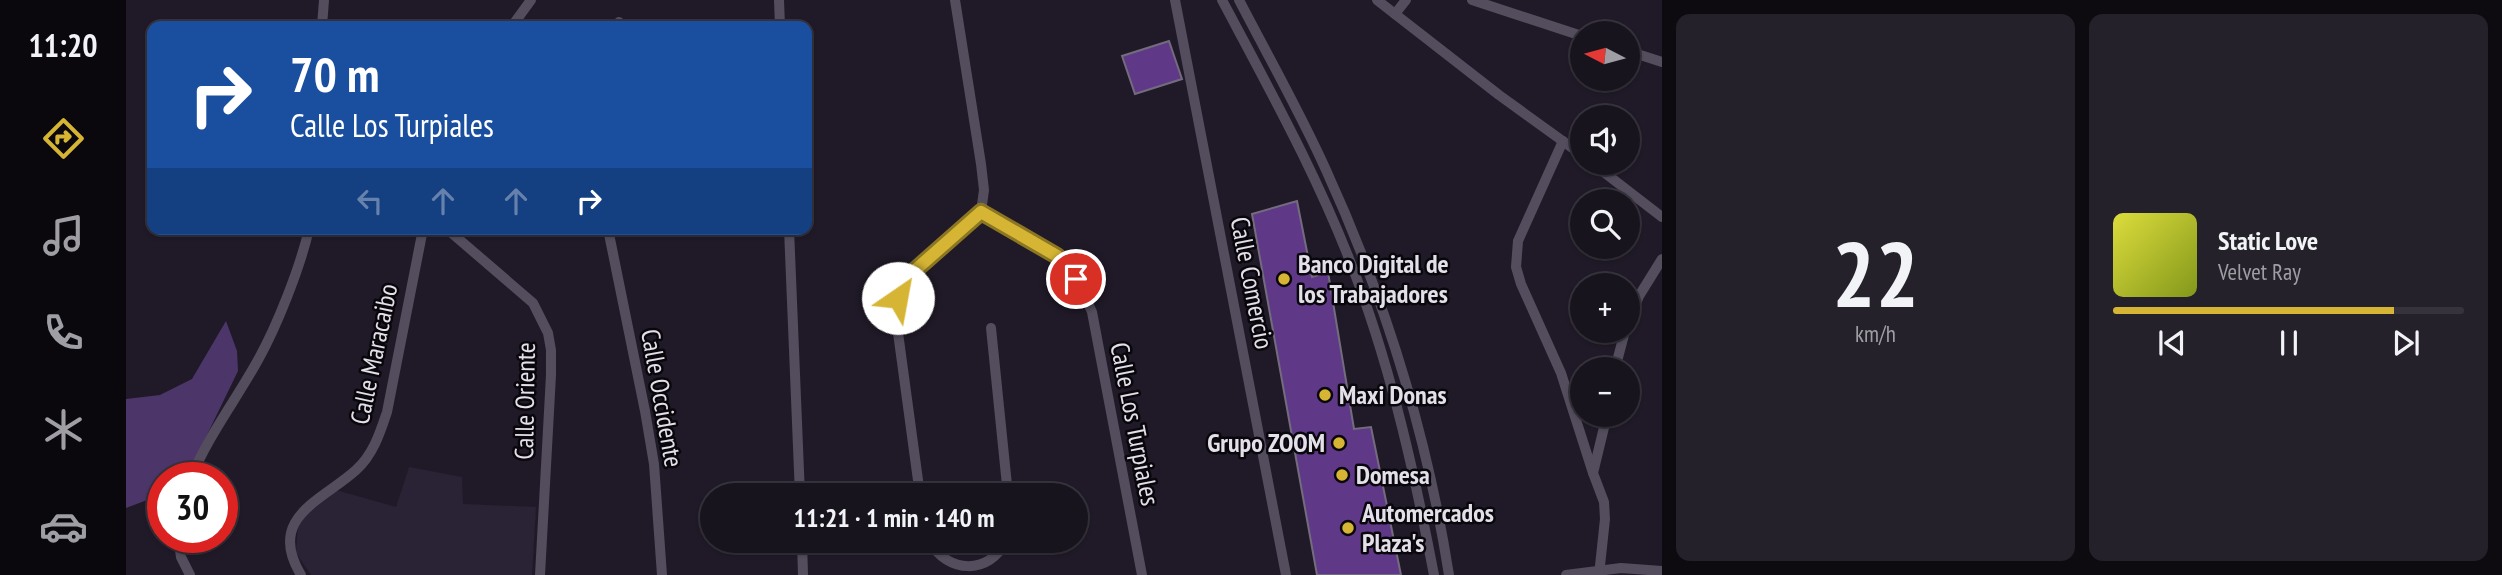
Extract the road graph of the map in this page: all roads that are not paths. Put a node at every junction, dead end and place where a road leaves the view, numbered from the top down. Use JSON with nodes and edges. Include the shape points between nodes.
{"nodes":[{"id":1,"x":324,"y":0,"type":"edge"},
{"id":2,"x":531,"y":0,"type":"edge"},
{"id":3,"x":779,"y":0,"type":"edge"},
{"id":4,"x":955,"y":0,"type":"edge"},
{"id":5,"x":1175,"y":0,"type":"edge"},
{"id":6,"x":1222,"y":0,"type":"edge"},
{"id":7,"x":1239,"y":0,"type":"edge"},
{"id":8,"x":1377,"y":0,"type":"edge"},
{"id":9,"x":1406,"y":0,"type":"edge"},
{"id":10,"x":1472,"y":0,"type":"edge"},
{"id":11,"x":1395,"y":14,"type":"junction"},
{"id":12,"x":322,"y":21,"type":"edge"},
{"id":13,"x":516,"y":21,"type":"edge"},
{"id":14,"x":780,"y":21,"type":"edge"},
{"id":15,"x":1570,"y":32,"type":"edge"},
{"id":16,"x":1640,"y":55,"type":"edge"},
{"id":17,"x":1662,"y":62,"type":"edge"},
{"id":18,"x":1563,"y":141,"type":"junction"},
{"id":19,"x":1570,"y":146,"type":"edge"},
{"id":20,"x":1607,"y":175,"type":"edge"},
{"id":21,"x":981,"y":212,"type":"junction"},
{"id":22,"x":1662,"y":218,"type":"edge"},
{"id":23,"x":307,"y":235,"type":"edge"},
{"id":24,"x":422,"y":235,"type":"edge"},
{"id":25,"x":454,"y":235,"type":"edge"},
{"id":26,"x":609,"y":235,"type":"edge"},
{"id":27,"x":789,"y":235,"type":"edge"},
{"id":28,"x":1662,"y":259,"type":"edge"},
{"id":29,"x":1640,"y":294,"type":"edge"},
{"id":30,"x":991,"y":328,"type":"dead end"},
{"id":31,"x":1604,"y":427,"type":"edge"},
{"id":32,"x":198,"y":462,"type":"edge"},
{"id":33,"x":1593,"y":473,"type":"junction"},
{"id":34,"x":800,"y":483,"type":"edge"},
{"id":35,"x":918,"y":483,"type":"edge"},
{"id":36,"x":1007,"y":483,"type":"edge"},
{"id":37,"x":180,"y":553,"type":"edge"},
{"id":38,"x":802,"y":553,"type":"edge"},
{"id":39,"x":938,"y":553,"type":"edge"},
{"id":40,"x":998,"y":553,"type":"edge"},
{"id":41,"x":1662,"y":571,"type":"edge"},
{"id":42,"x":1599,"y":574,"type":"edge"},
{"id":43,"x":191,"y":575,"type":"edge"},
{"id":44,"x":301,"y":575,"type":"edge"},
{"id":45,"x":540,"y":575,"type":"edge"},
{"id":46,"x":662,"y":575,"type":"edge"},
{"id":47,"x":803,"y":575,"type":"edge"},
{"id":48,"x":1143,"y":575,"type":"edge"},
{"id":49,"x":1286,"y":575,"type":"edge"},
{"id":50,"x":1434,"y":575,"type":"edge"},
{"id":51,"x":1449,"y":575,"type":"edge"},
{"id":52,"x":1566,"y":575,"type":"edge"}],
"edges":[{"from":1,"to":12,"type":"street"},
{"from":2,"to":13,"type":"street"},
{"from":3,"to":14,"type":"street"},
{"from":4,"to":21,"type":"street","via":[[981,164]]},
{"from":5,"to":49,"type":"street","name":"Calle Comercio"},
{"from":6,"to":50,"type":"street","via":[[1303,155],[1358,282],[1406,441]]},
{"from":7,"to":51,"type":"street","via":[[1327,172],[1378,298],[1426,457]]},
{"from":8,"to":11,"type":"street"},
{"from":9,"to":11,"type":"street"},
{"from":10,"to":15,"type":"street"},
{"from":11,"to":18,"type":"street"},
{"from":16,"to":17,"type":"street"},
{"from":18,"to":19,"type":"street"},
{"from":18,"to":33,"type":"street","via":[[1518,242],[1516,267],[1561,373]]},
{"from":20,"to":22,"type":"street"},
{"from":21,"to":35,"type":"street","via":[[904,280],[898,298],[896,318]]},
{"from":21,"to":48,"type":"street","name":"Calle Los Turpiales","via":[[1057,256],[1083,291],[1092,312]]},
{"from":23,"to":32,"type":"street","via":[[265,346]]},
{"from":24,"to":44,"type":"street","name":"Calle Maracaibo","via":[[380,433],[357,469],[301,511],[293,524],[291,553]]},
{"from":25,"to":45,"type":"street","name":"Calle Oriente","via":[[533,303],[548,333],[551,375]]},
{"from":26,"to":46,"type":"street","name":"Calle Occidente","via":[[648,424]]},
{"from":27,"to":34,"type":"street"},
{"from":28,"to":29,"type":"street"},
{"from":30,"to":36,"type":"street"},
{"from":31,"to":33,"type":"street"},
{"from":33,"to":42,"type":"street","via":[[1604,502]]},
{"from":37,"to":43,"type":"street"},
{"from":38,"to":47,"type":"street"},
{"from":39,"to":40,"type":"street","via":[[967,567],[980,566]]},
{"from":41,"to":42,"type":"street","via":[[1621,568]]},
{"from":42,"to":52,"type":"street"}]}
